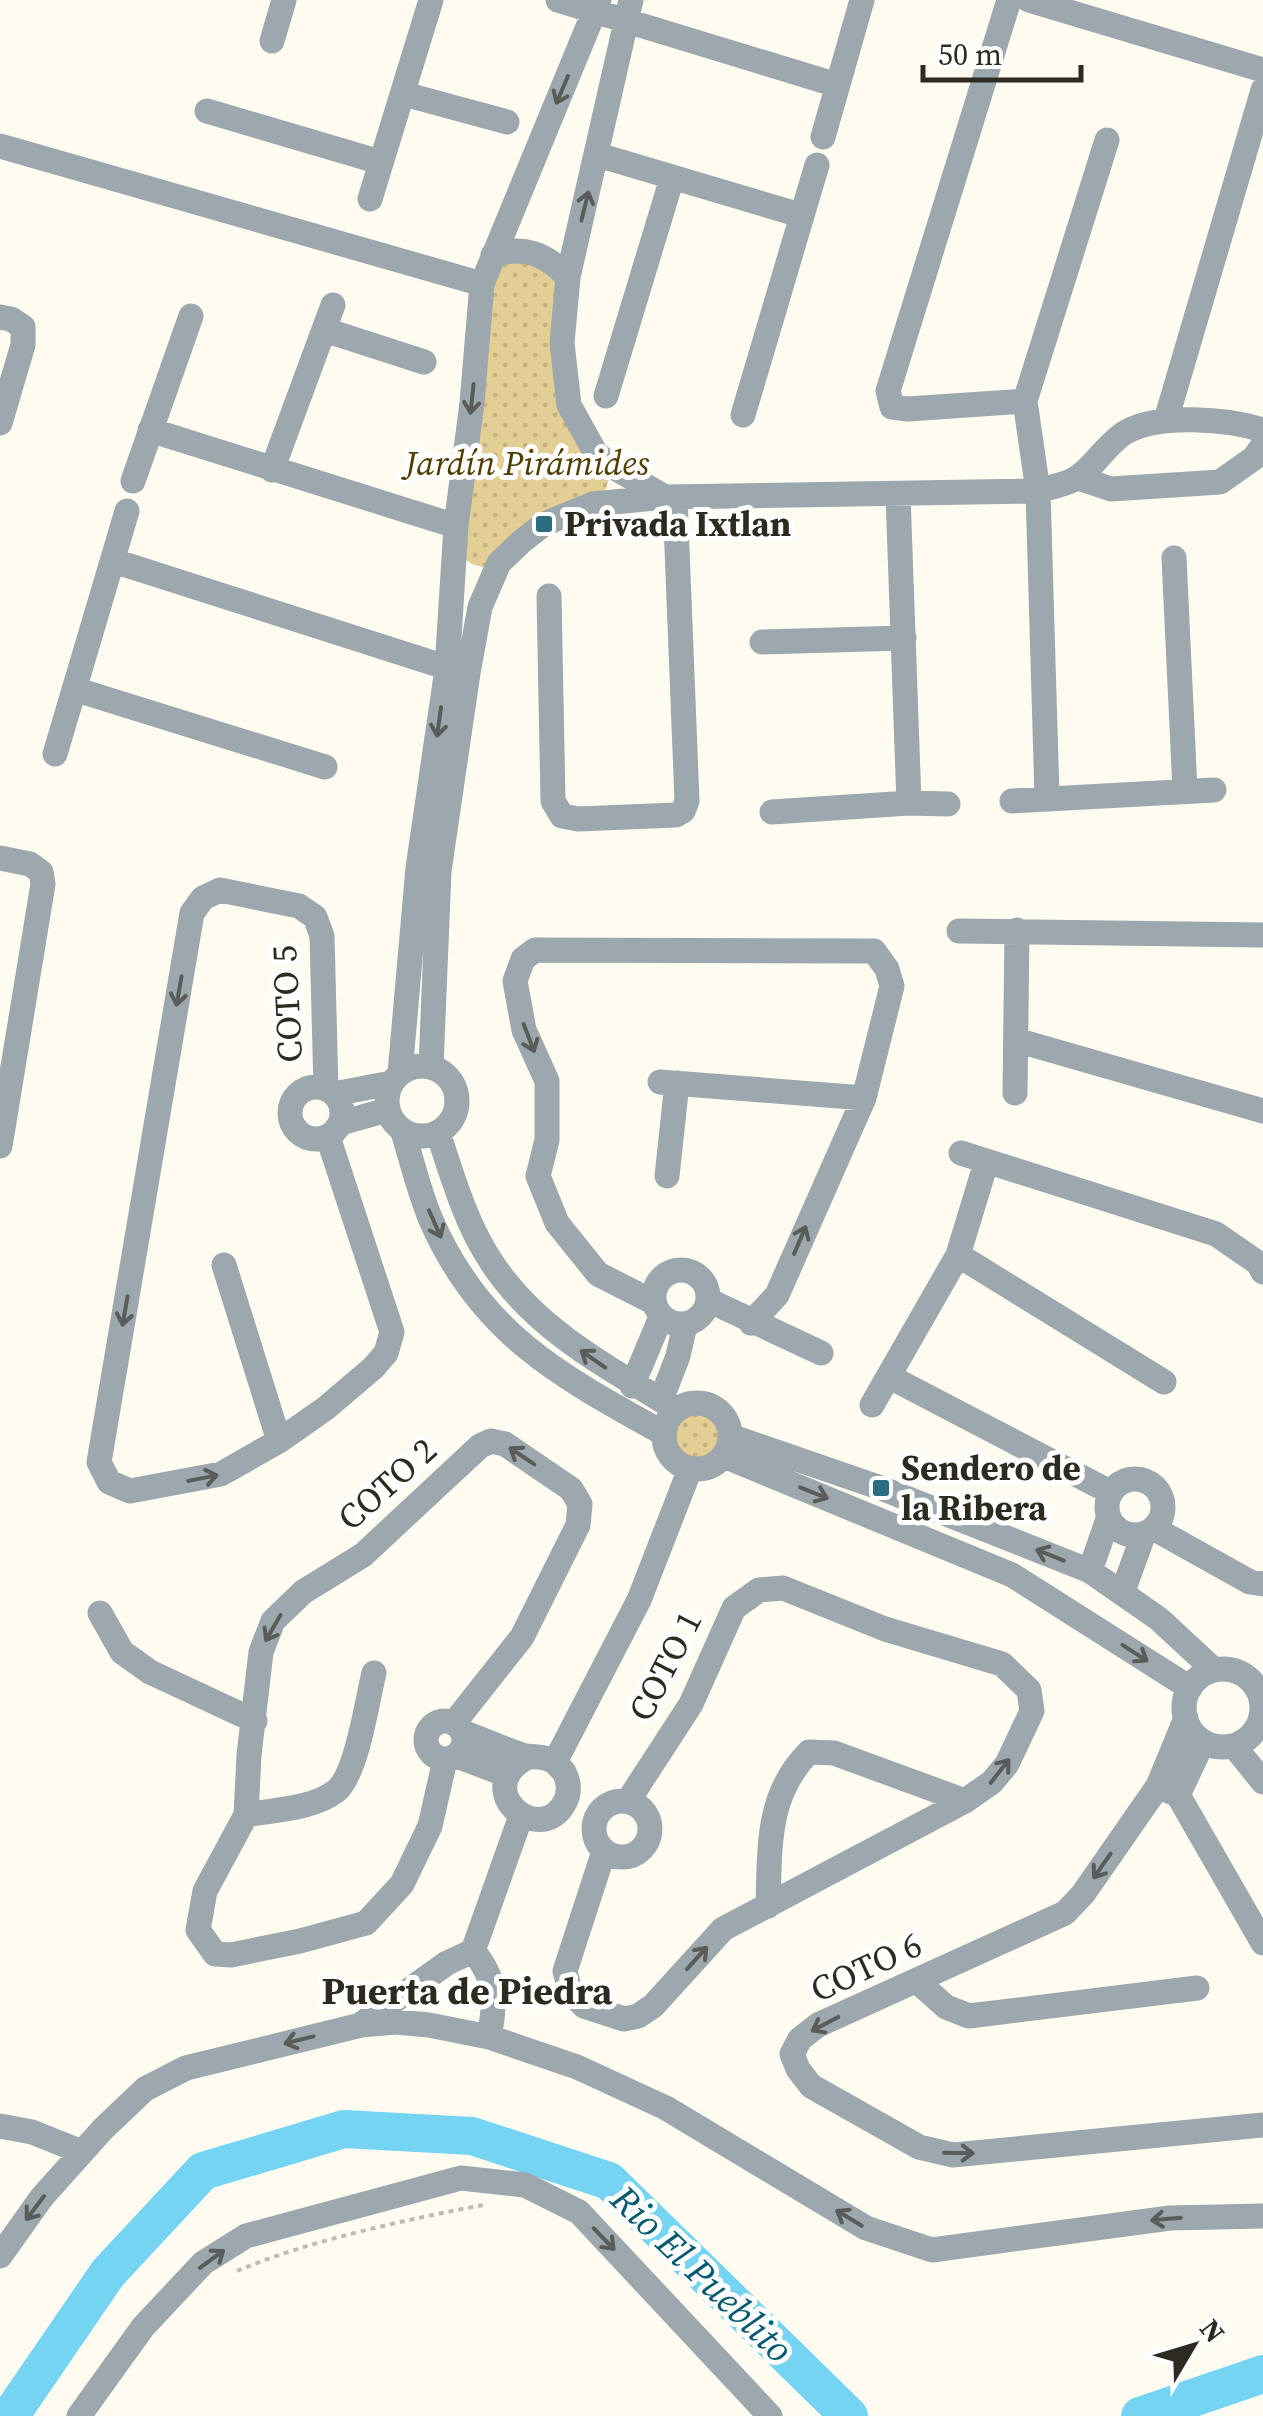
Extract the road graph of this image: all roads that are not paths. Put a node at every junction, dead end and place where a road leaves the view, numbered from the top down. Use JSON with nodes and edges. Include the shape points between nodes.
{"nodes":[{"id":1,"x":284,"y":0,"type":"edge"},
{"id":2,"x":431,"y":0,"type":"edge"},
{"id":3,"x":558,"y":0,"type":"edge"},
{"id":4,"x":862,"y":0,"type":"edge"},
{"id":5,"x":1009,"y":0,"type":"edge"},
{"id":6,"x":1030,"y":0,"type":"edge"},
{"id":7,"x":597,"y":6,"type":"edge"},
{"id":8,"x":627,"y":11,"type":"edge"},
{"id":9,"x":272,"y":41,"type":"dead end"},
{"id":10,"x":1263,"y":70,"type":"edge"},
{"id":11,"x":837,"y":85,"type":"junction"},
{"id":12,"x":1263,"y":90,"type":"edge"},
{"id":13,"x":404,"y":94,"type":"junction"},
{"id":14,"x":207,"y":110,"type":"dead end"},
{"id":15,"x":507,"y":122,"type":"dead end"},
{"id":16,"x":823,"y":137,"type":"dead end"},
{"id":17,"x":1107,"y":140,"type":"dead end"},
{"id":18,"x":0,"y":146,"type":"edge"},
{"id":19,"x":598,"y":154,"type":"junction"},
{"id":20,"x":380,"y":162,"type":"junction"},
{"id":21,"x":817,"y":165,"type":"dead end"},
{"id":22,"x":672,"y":178,"type":"junction"},
{"id":23,"x":370,"y":198,"type":"dead end"},
{"id":24,"x":800,"y":215,"type":"junction"},
{"id":25,"x":494,"y":255,"type":"junction"},
{"id":26,"x":568,"y":276,"type":"junction"},
{"id":27,"x":482,"y":284,"type":"junction"},
{"id":28,"x":191,"y":316,"type":"dead end"},
{"id":29,"x":0,"y":317,"type":"edge"},
{"id":30,"x":424,"y":362,"type":"dead end"},
{"id":31,"x":606,"y":396,"type":"dead end"},
{"id":32,"x":1025,"y":401,"type":"junction"},
{"id":33,"x":743,"y":415,"type":"dead end"},
{"id":34,"x":1166,"y":420,"type":"junction"},
{"id":35,"x":0,"y":422,"type":"edge"},
{"id":36,"x":150,"y":430,"type":"junction"},
{"id":37,"x":1263,"y":430,"type":"edge"},
{"id":38,"x":1263,"y":444,"type":"edge"},
{"id":39,"x":608,"y":464,"type":"junction"},
{"id":40,"x":272,"y":470,"type":"junction"},
{"id":41,"x":1078,"y":478,"type":"junction"},
{"id":42,"x":133,"y":481,"type":"dead end"},
{"id":43,"x":1038,"y":491,"type":"junction"},
{"id":44,"x":898,"y":495,"type":"junction"},
{"id":45,"x":670,"y":498,"type":"junction"},
{"id":46,"x":593,"y":504,"type":"junction"},
{"id":47,"x":128,"y":510,"type":"dead end"},
{"id":48,"x":457,"y":538,"type":"junction"},
{"id":49,"x":1174,"y":558,"type":"dead end"},
{"id":50,"x":114,"y":561,"type":"junction"},
{"id":51,"x":499,"y":563,"type":"junction"},
{"id":52,"x":548,"y":596,"type":"dead end"},
{"id":53,"x":904,"y":638,"type":"junction"},
{"id":54,"x":762,"y":642,"type":"dead end"},
{"id":55,"x":458,"y":671,"type":"junction"},
{"id":56,"x":74,"y":689,"type":"junction"},
{"id":57,"x":54,"y":754,"type":"dead end"},
{"id":58,"x":325,"y":767,"type":"dead end"},
{"id":59,"x":1185,"y":790,"type":"junction"},
{"id":60,"x":1214,"y":790,"type":"dead end"},
{"id":61,"x":1046,"y":798,"type":"junction"},
{"id":62,"x":1012,"y":801,"type":"dead end"},
{"id":63,"x":909,"y":803,"type":"junction"},
{"id":64,"x":948,"y":804,"type":"dead end"},
{"id":65,"x":772,"y":812,"type":"dead end"},
{"id":66,"x":0,"y":858,"type":"edge"},
{"id":67,"x":1017,"y":930,"type":"junction"},
{"id":68,"x":958,"y":931,"type":"dead end"},
{"id":69,"x":1263,"y":935,"type":"edge"},
{"id":70,"x":1016,"y":1040,"type":"junction"},
{"id":71,"x":431,"y":1067,"type":"junction"},
{"id":72,"x":395,"y":1078,"type":"junction"},
{"id":73,"x":330,"y":1092,"type":"junction"},
{"id":74,"x":1015,"y":1094,"type":"dead end"},
{"id":75,"x":864,"y":1098,"type":"junction"},
{"id":76,"x":387,"y":1110,"type":"junction"},
{"id":77,"x":1263,"y":1111,"type":"edge"},
{"id":78,"x":334,"y":1130,"type":"junction"},
{"id":79,"x":404,"y":1132,"type":"junction"},
{"id":80,"x":438,"y":1133,"type":"junction"},
{"id":81,"x":0,"y":1146,"type":"edge"},
{"id":82,"x":960,"y":1154,"type":"dead end"},
{"id":83,"x":986,"y":1163,"type":"junction"},
{"id":84,"x":666,"y":1176,"type":"dead end"},
{"id":85,"x":958,"y":1255,"type":"junction"},
{"id":86,"x":224,"y":1265,"type":"dead end"},
{"id":87,"x":1263,"y":1272,"type":"edge"},
{"id":88,"x":708,"y":1300,"type":"junction"},
{"id":89,"x":667,"y":1315,"type":"junction"},
{"id":90,"x":751,"y":1323,"type":"junction"},
{"id":91,"x":821,"y":1354,"type":"dead end"},
{"id":92,"x":890,"y":1377,"type":"junction"},
{"id":93,"x":1164,"y":1382,"type":"dead end"},
{"id":94,"x":632,"y":1386,"type":"junction"},
{"id":95,"x":669,"y":1404,"type":"junction"},
{"id":96,"x":872,"y":1404,"type":"dead end"},
{"id":97,"x":663,"y":1433,"type":"junction"},
{"id":98,"x":280,"y":1441,"type":"junction"},
{"id":99,"x":727,"y":1446,"type":"junction"},
{"id":100,"x":690,"y":1468,"type":"junction"},
{"id":101,"x":1110,"y":1492,"type":"junction"},
{"id":102,"x":1108,"y":1519,"type":"junction"},
{"id":103,"x":1149,"y":1532,"type":"junction"},
{"id":104,"x":1090,"y":1571,"type":"junction"},
{"id":105,"x":1263,"y":1584,"type":"edge"},
{"id":106,"x":1124,"y":1592,"type":"junction"},
{"id":107,"x":100,"y":1614,"type":"dead end"},
{"id":108,"x":1214,"y":1670,"type":"junction"},
{"id":109,"x":374,"y":1674,"type":"dead end"},
{"id":110,"x":1258,"y":1675,"type":"edge"},
{"id":111,"x":1190,"y":1688,"type":"junction"},
{"id":112,"x":1186,"y":1718,"type":"junction"},
{"id":113,"x":255,"y":1721,"type":"junction"},
{"id":114,"x":1260,"y":1733,"type":"edge"},
{"id":115,"x":1203,"y":1742,"type":"junction"},
{"id":116,"x":455,"y":1743,"type":"junction"},
{"id":117,"x":1234,"y":1746,"type":"junction"},
{"id":118,"x":528,"y":1757,"type":"junction"},
{"id":119,"x":555,"y":1762,"type":"junction"},
{"id":120,"x":507,"y":1775,"type":"junction"},
{"id":121,"x":1263,"y":1782,"type":"edge"},
{"id":122,"x":568,"y":1786,"type":"junction"},
{"id":123,"x":1168,"y":1790,"type":"junction"},
{"id":124,"x":965,"y":1802,"type":"junction"},
{"id":125,"x":615,"y":1805,"type":"junction"},
{"id":126,"x":555,"y":1814,"type":"junction"},
{"id":127,"x":246,"y":1816,"type":"junction"},
{"id":128,"x":521,"y":1816,"type":"junction"},
{"id":129,"x":599,"y":1843,"type":"junction"},
{"id":130,"x":768,"y":1906,"type":"junction"},
{"id":131,"x":1263,"y":1943,"type":"edge"},
{"id":132,"x":473,"y":1951,"type":"junction"},
{"id":133,"x":427,"y":1980,"type":"junction"},
{"id":134,"x":918,"y":1982,"type":"junction"},
{"id":135,"x":1198,"y":1988,"type":"dead end"},
{"id":136,"x":361,"y":2025,"type":"junction"},
{"id":137,"x":429,"y":2025,"type":"junction"},
{"id":138,"x":489,"y":2036,"type":"junction"},
{"id":139,"x":1263,"y":2125,"type":"edge"},
{"id":140,"x":0,"y":2126,"type":"edge"},
{"id":141,"x":82,"y":2152,"type":"junction"},
{"id":142,"x":1263,"y":2216,"type":"edge"},
{"id":143,"x":0,"y":2256,"type":"edge"},
{"id":144,"x":79,"y":2416,"type":"edge"},
{"id":145,"x":770,"y":2416,"type":"edge"}],
"edges":[{"from":1,"to":9,"type":"street"},
{"from":2,"to":13,"type":"street"},
{"from":3,"to":7,"type":"street"},
{"from":4,"to":11,"type":"street"},
{"from":5,"to":32,"type":"street","via":[[888,391],[892,407],[908,409]]},
{"from":6,"to":10,"type":"street"},
{"from":7,"to":8,"type":"street"},
{"from":7,"to":25,"type":"street","one_way":true},
{"from":8,"to":11,"type":"street"},
{"from":8,"to":19,"type":"street"},
{"from":11,"to":16,"type":"street"},
{"from":12,"to":34,"type":"street"},
{"from":13,"to":15,"type":"street"},
{"from":13,"to":20,"type":"street"},
{"from":14,"to":20,"type":"street"},
{"from":17,"to":32,"type":"street"},
{"from":18,"to":27,"type":"street"},
{"from":19,"to":22,"type":"street"},
{"from":26,"to":19,"type":"street","one_way":true},
{"from":20,"to":23,"type":"street"},
{"from":21,"to":24,"type":"street"},
{"from":22,"to":24,"type":"street"},
{"from":22,"to":31,"type":"street"},
{"from":24,"to":33,"type":"street"},
{"from":25,"to":26,"type":"street","via":[[513,249],[540,254]]},
{"from":25,"to":27,"type":"street"},
{"from":26,"to":39,"type":"street","via":[[562,343],[569,405]]},
{"from":27,"to":48,"type":"street","one_way":true},
{"from":28,"to":36,"type":"street"},
{"from":29,"to":35,"type":"street","via":[[23,326]]},
{"from":30,"to":40,"type":"street","via":[[329,318]]},
{"from":32,"to":43,"type":"street"},
{"from":34,"to":37,"type":"street"},
{"from":34,"to":41,"type":"street","via":[[1127,431]]},
{"from":36,"to":40,"type":"street"},
{"from":36,"to":42,"type":"street"},
{"from":38,"to":41,"type":"street","via":[[1220,482],[1111,489]]},
{"from":39,"to":45,"type":"street"},
{"from":39,"to":46,"type":"street","via":[[604,492]]},
{"from":40,"to":48,"type":"street"},
{"from":41,"to":43,"type":"street"},
{"from":43,"to":44,"type":"street"},
{"from":43,"to":61,"type":"street"},
{"from":44,"to":45,"type":"street"},
{"from":44,"to":53,"type":"street"},
{"from":45,"to":46,"type":"street"},
{"from":45,"to":52,"type":"street","via":[[683,811],[562,816],[553,801]]},
{"from":46,"to":51,"type":"street","via":[[544,524]]},
{"from":47,"to":50,"type":"street"},
{"from":48,"to":51,"type":"street","via":[[471,566]]},
{"from":48,"to":55,"type":"street"},
{"from":49,"to":59,"type":"street"},
{"from":50,"to":55,"type":"street"},
{"from":50,"to":56,"type":"street"},
{"from":51,"to":55,"type":"street"},
{"from":53,"to":54,"type":"street"},
{"from":53,"to":63,"type":"street"},
{"from":55,"to":71,"type":"street","via":[[439,871]]},
{"from":55,"to":72,"type":"street","one_way":true,"via":[[418,868]]},
{"from":56,"to":57,"type":"street"},
{"from":56,"to":58,"type":"street"},
{"from":59,"to":60,"type":"street"},
{"from":59,"to":61,"type":"street"},
{"from":61,"to":62,"type":"street"},
{"from":63,"to":64,"type":"street"},
{"from":63,"to":65,"type":"street"},
{"from":66,"to":81,"type":"street","via":[[30,864],[43,884]]},
{"from":67,"to":68,"type":"street"},
{"from":67,"to":69,"type":"street"},
{"from":67,"to":70,"type":"street"},
{"from":70,"to":74,"type":"street"},
{"from":70,"to":77,"type":"street"},
{"from":71,"to":72,"type":"street"},
{"from":71,"to":80,"type":"street","via":[[456,1092],[454,1116]]},
{"from":72,"to":73,"type":"street"},
{"from":72,"to":76,"type":"street"},
{"from":73,"to":78,"type":"street","via":[[342,1113]]},
{"from":73,"to":78,"type":"street","via":[[308,1088],[290,1109],[301,1134],[318,1140]]},
{"from":73,"to":98,"type":"street","name":"COTO 5","one_way":true,"via":[[322,936],[315,917],[298,906],[220,890],[203,898],[192,913],[100,1462],[109,1482],[130,1491],[220,1474]]},
{"from":75,"to":84,"type":"street","via":[[668,1082]]},
{"from":75,"to":89,"type":"street","one_way":true,"via":[[892,986],[874,952],[535,950],[523,959],[515,981],[524,1030],[547,1081],[547,1140],[538,1176],[557,1223],[598,1274]]},
{"from":90,"to":75,"type":"street","one_way":true,"via":[[777,1295]]},
{"from":76,"to":78,"type":"street"},
{"from":76,"to":79,"type":"street"},
{"from":78,"to":98,"type":"street","via":[[392,1332],[373,1368]]},
{"from":79,"to":80,"type":"street"},
{"from":79,"to":97,"type":"street","one_way":true,"via":[[430,1218],[491,1316],[540,1361]]},
{"from":94,"to":80,"type":"street","one_way":true,"via":[[556,1333],[514,1292],[462,1206]]},
{"from":82,"to":83,"type":"street"},
{"from":83,"to":85,"type":"street"},
{"from":83,"to":87,"type":"street","via":[[1216,1234]]},
{"from":85,"to":92,"type":"street"},
{"from":85,"to":93,"type":"street"},
{"from":86,"to":98,"type":"street"},
{"from":88,"to":89,"type":"street","via":[[701,1316]]},
{"from":88,"to":89,"type":"street","via":[[704,1282],[688,1271],[662,1276],[656,1284]]},
{"from":88,"to":90,"type":"street"},
{"from":89,"to":94,"type":"street"},
{"from":89,"to":95,"type":"street","via":[[678,1356]]},
{"from":90,"to":91,"type":"street"},
{"from":92,"to":96,"type":"street"},
{"from":92,"to":101,"type":"street"},
{"from":94,"to":95,"type":"street"},
{"from":95,"to":97,"type":"street"},
{"from":95,"to":99,"type":"street","via":[[716,1408],[724,1416]]},
{"from":97,"to":100,"type":"street","via":[[667,1452]]},
{"from":99,"to":100,"type":"street","via":[[708,1467]]},
{"from":104,"to":99,"type":"street","one_way":true,"via":[[881,1488]]},
{"from":99,"to":111,"type":"street","one_way":true,"via":[[1012,1575]]},
{"from":100,"to":119,"type":"street","via":[[639,1600]]},
{"from":101,"to":102,"type":"street"},
{"from":101,"to":103,"type":"street","via":[[1134,1478],[1158,1490],[1163,1517]]},
{"from":102,"to":103,"type":"street","via":[[1122,1531]]},
{"from":102,"to":104,"type":"street"},
{"from":103,"to":105,"type":"street"},
{"from":103,"to":106,"type":"street"},
{"from":104,"to":106,"type":"street"},
{"from":106,"to":108,"type":"street"},
{"from":107,"to":113,"type":"street","via":[[122,1652],[150,1672]]},
{"from":108,"to":110,"type":"street"},
{"from":108,"to":111,"type":"street"},
{"from":109,"to":127,"type":"street","via":[[350,1768],[337,1790]]},
{"from":110,"to":114,"type":"street"},
{"from":111,"to":112,"type":"street"},
{"from":112,"to":115,"type":"street"},
{"from":112,"to":123,"type":"street"},
{"from":116,"to":113,"type":"street","name":"COTO 2","one_way":true,"via":[[522,1637],[578,1525],[580,1504],[571,1489],[491,1441],[363,1555],[303,1592],[273,1621],[261,1652]]},
{"from":113,"to":127,"type":"street"},
{"from":114,"to":117,"type":"street"},
{"from":115,"to":117,"type":"street"},
{"from":115,"to":123,"type":"street"},
{"from":116,"to":118,"type":"street"},
{"from":116,"to":120,"type":"street"},
{"from":116,"to":127,"type":"street","via":[[430,1826],[402,1884],[366,1923],[300,1942],[215,1954],[198,1930],[205,1891]]},
{"from":117,"to":121,"type":"street"},
{"from":118,"to":119,"type":"street"},
{"from":118,"to":120,"type":"street"},
{"from":119,"to":122,"type":"street"},
{"from":120,"to":128,"type":"street","via":[[506,1796]]},
{"from":122,"to":125,"type":"street"},
{"from":122,"to":126,"type":"street"},
{"from":123,"to":131,"type":"street"},
{"from":123,"to":134,"type":"street","name":"COTO 6","one_way":true,"via":[[1065,1912]]},
{"from":124,"to":125,"type":"street","name":"COTO 1","one_way":true,"via":[[1007,1764],[1032,1712],[1030,1690],[1002,1664],[885,1629],[782,1588],[759,1590],[734,1608],[691,1704]]},
{"from":124,"to":130,"type":"street"},
{"from":124,"to":130,"type":"street","via":[[834,1753],[810,1752],[794,1767],[775,1805]]},
{"from":125,"to":129,"type":"street","via":[[594,1825]]},
{"from":125,"to":129,"type":"street","via":[[643,1810],[650,1827],[646,1844],[622,1857]]},
{"from":126,"to":128,"type":"street"},
{"from":126,"to":129,"type":"street"},
{"from":128,"to":132,"type":"street"},
{"from":129,"to":130,"type":"street","one_way":true,"via":[[565,1971],[584,2006],[624,2019],[638,2016],[723,1929]]},
{"from":132,"to":133,"type":"street"},
{"from":132,"to":138,"type":"street","via":[[493,1982]]},
{"from":133,"to":136,"type":"street"},
{"from":133,"to":137,"type":"street"},
{"from":134,"to":135,"type":"street","via":[[946,2007],[969,2016]]},
{"from":134,"to":139,"type":"street","name":"COTO 6","one_way":true,"via":[[818,2026],[792,2054],[811,2086],[919,2146],[953,2155]]},
{"from":136,"to":137,"type":"street"},
{"from":136,"to":141,"type":"street","one_way":true,"via":[[186,2068],[145,2089]]},
{"from":137,"to":138,"type":"street"},
{"from":142,"to":138,"type":"street","one_way":true,"via":[[1170,2218],[932,2250],[866,2228],[666,2108]]},
{"from":140,"to":141,"type":"street"},
{"from":141,"to":143,"type":"street","one_way":true},
{"from":144,"to":145,"type":"street","one_way":true,"via":[[143,2328],[203,2263],[246,2236],[461,2178],[525,2185],[578,2212]]}]}
